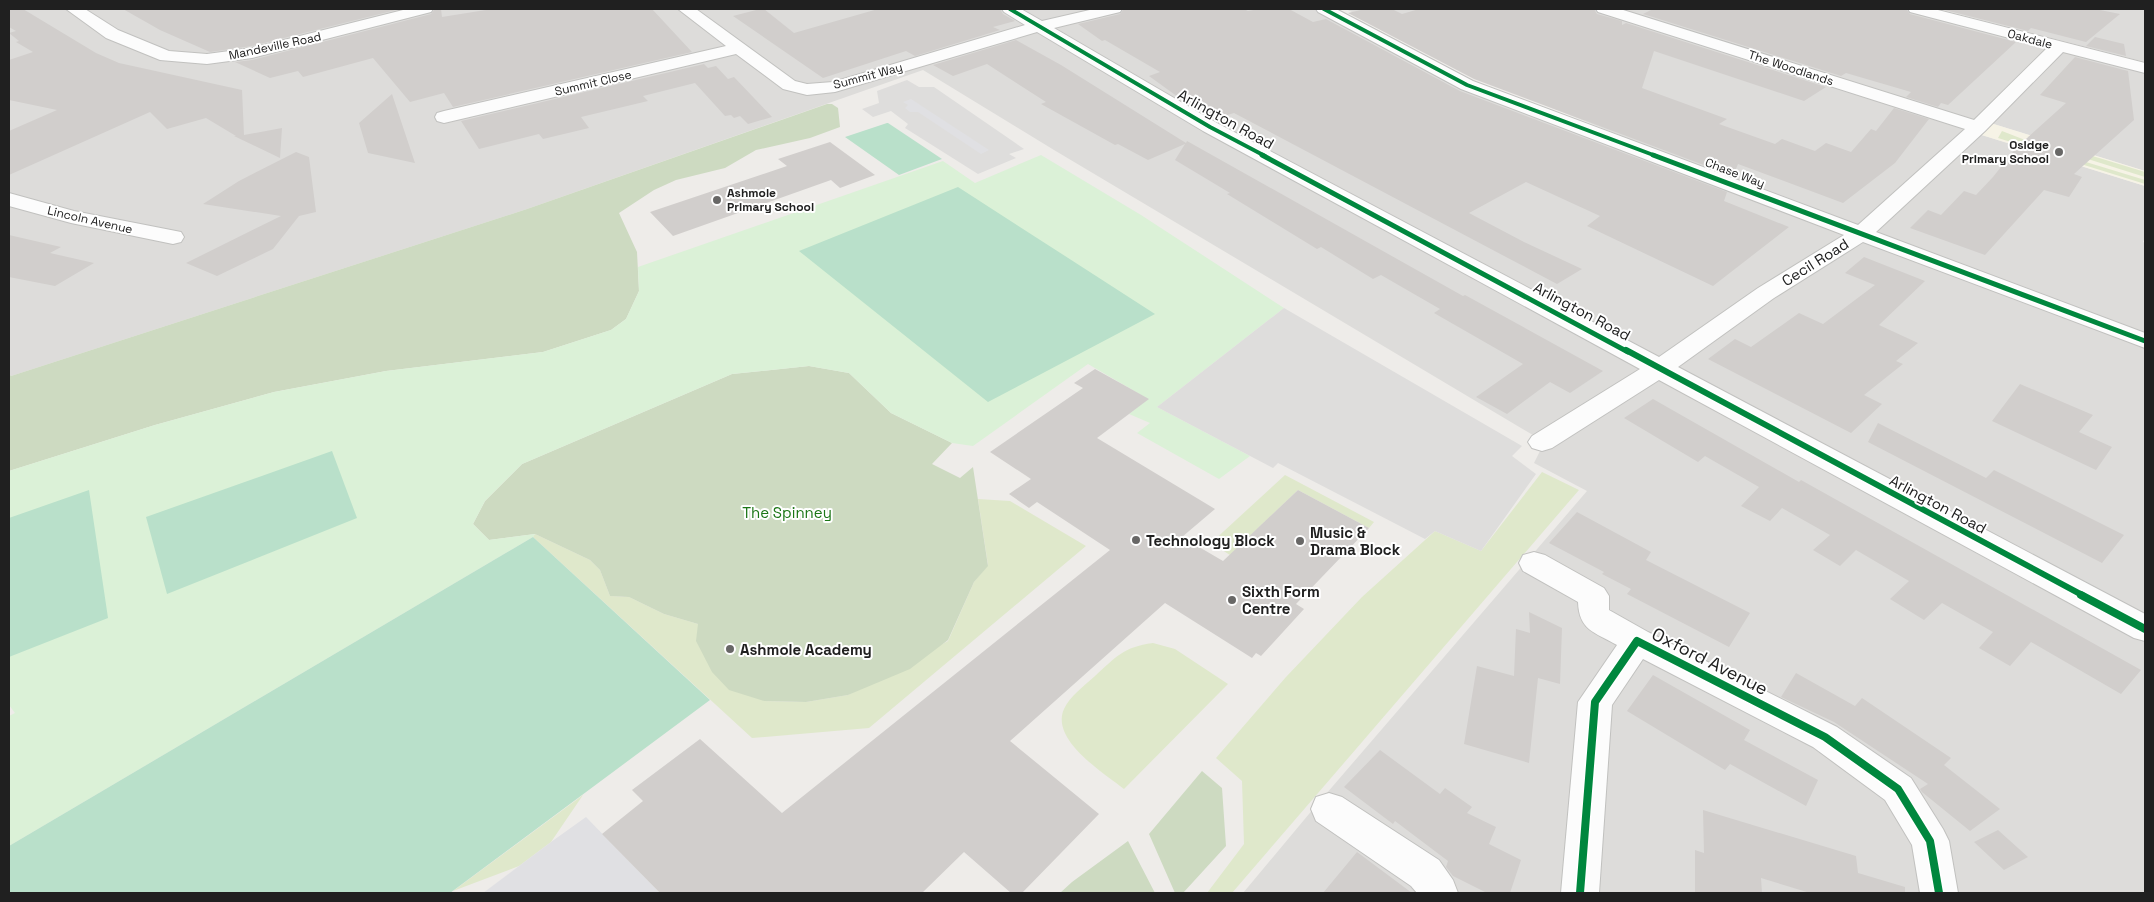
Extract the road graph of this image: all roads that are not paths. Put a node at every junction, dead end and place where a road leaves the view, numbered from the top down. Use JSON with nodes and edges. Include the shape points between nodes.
{"nodes":[{"id":1,"x":74,"y":9,"type":"edge"},
{"id":2,"x":425,"y":9,"type":"edge"},
{"id":3,"x":686,"y":9,"type":"edge"},
{"id":4,"x":1010,"y":9,"type":"edge"},
{"id":5,"x":1114,"y":9,"type":"edge"},
{"id":6,"x":1324,"y":9,"type":"edge"},
{"id":7,"x":1604,"y":9,"type":"edge"},
{"id":8,"x":1916,"y":9,"type":"edge"},
{"id":9,"x":1040,"y":26,"type":"junction"},
{"id":10,"x":2059,"y":46,"type":"junction"},
{"id":11,"x":741,"y":48,"type":"junction"},
{"id":12,"x":2145,"y":68,"type":"edge"},
{"id":13,"x":444,"y":117,"type":"dead end"},
{"id":14,"x":1978,"y":127,"type":"junction"},
{"id":15,"x":9,"y":199,"type":"edge"},
{"id":16,"x":1862,"y":233,"type":"junction"},
{"id":17,"x":173,"y":237,"type":"dead end"},
{"id":18,"x":2145,"y":341,"type":"edge"},
{"id":19,"x":1660,"y":368,"type":"junction"},
{"id":20,"x":1542,"y":442,"type":"dead end"},
{"id":21,"x":1534,"y":563,"type":"dead end"},
{"id":22,"x":2145,"y":630,"type":"edge"},
{"id":23,"x":1637,"y":641,"type":"junction"},
{"id":24,"x":1329,"y":809,"type":"dead end"},
{"id":25,"x":1439,"y":893,"type":"edge"},
{"id":26,"x":1580,"y":893,"type":"edge"},
{"id":27,"x":1939,"y":893,"type":"edge"}],
"edges":[{"from":1,"to":2,"type":"street","name":"Mandeville Road","via":[[112,34],[166,56],[207,59],[252,53]]},
{"from":3,"to":11,"type":"street","name":"Summit Way"},
{"from":4,"to":9,"type":"street","name":"Arlington Road"},
{"from":5,"to":9,"type":"street","name":"Summit Way"},
{"from":6,"to":16,"type":"street","name":"Chase Way","via":[[1467,85]]},
{"from":7,"to":14,"type":"street","name":"The Woodlands"},
{"from":8,"to":10,"type":"street","name":"Oakdale"},
{"from":9,"to":11,"type":"street","name":"Summit Way","via":[[835,87],[807,90],[790,86]]},
{"from":9,"to":19,"type":"street","name":"Arlington Road","via":[[1210,127]]},
{"from":10,"to":12,"type":"street","name":"Oakdale"},
{"from":10,"to":14,"type":"street","name":"Cecil Road"},
{"from":11,"to":13,"type":"street","name":"Summit Close"},
{"from":14,"to":16,"type":"street","name":"Cecil Road"},
{"from":15,"to":17,"type":"street","name":"Lincoln Avenue","via":[[71,217]]},
{"from":16,"to":18,"type":"street","name":"Chase Way"},
{"from":16,"to":19,"type":"street","name":"Cecil Road","via":[[1766,293]]},
{"from":19,"to":20,"type":"street","name":"Cecil Road"},
{"from":19,"to":22,"type":"street","name":"Arlington Road"},
{"from":21,"to":23,"type":"street","name":"Oxford Avenue","via":[[1593,596],[1594,616]]},
{"from":23,"to":26,"type":"street","name":"Oxford Avenue","via":[[1595,702]]},
{"from":23,"to":27,"type":"street","name":"Oxford Avenue","via":[[1825,737],[1898,789],[1930,841]]},
{"from":24,"to":25,"type":"street","via":[[1424,873]]}]}
